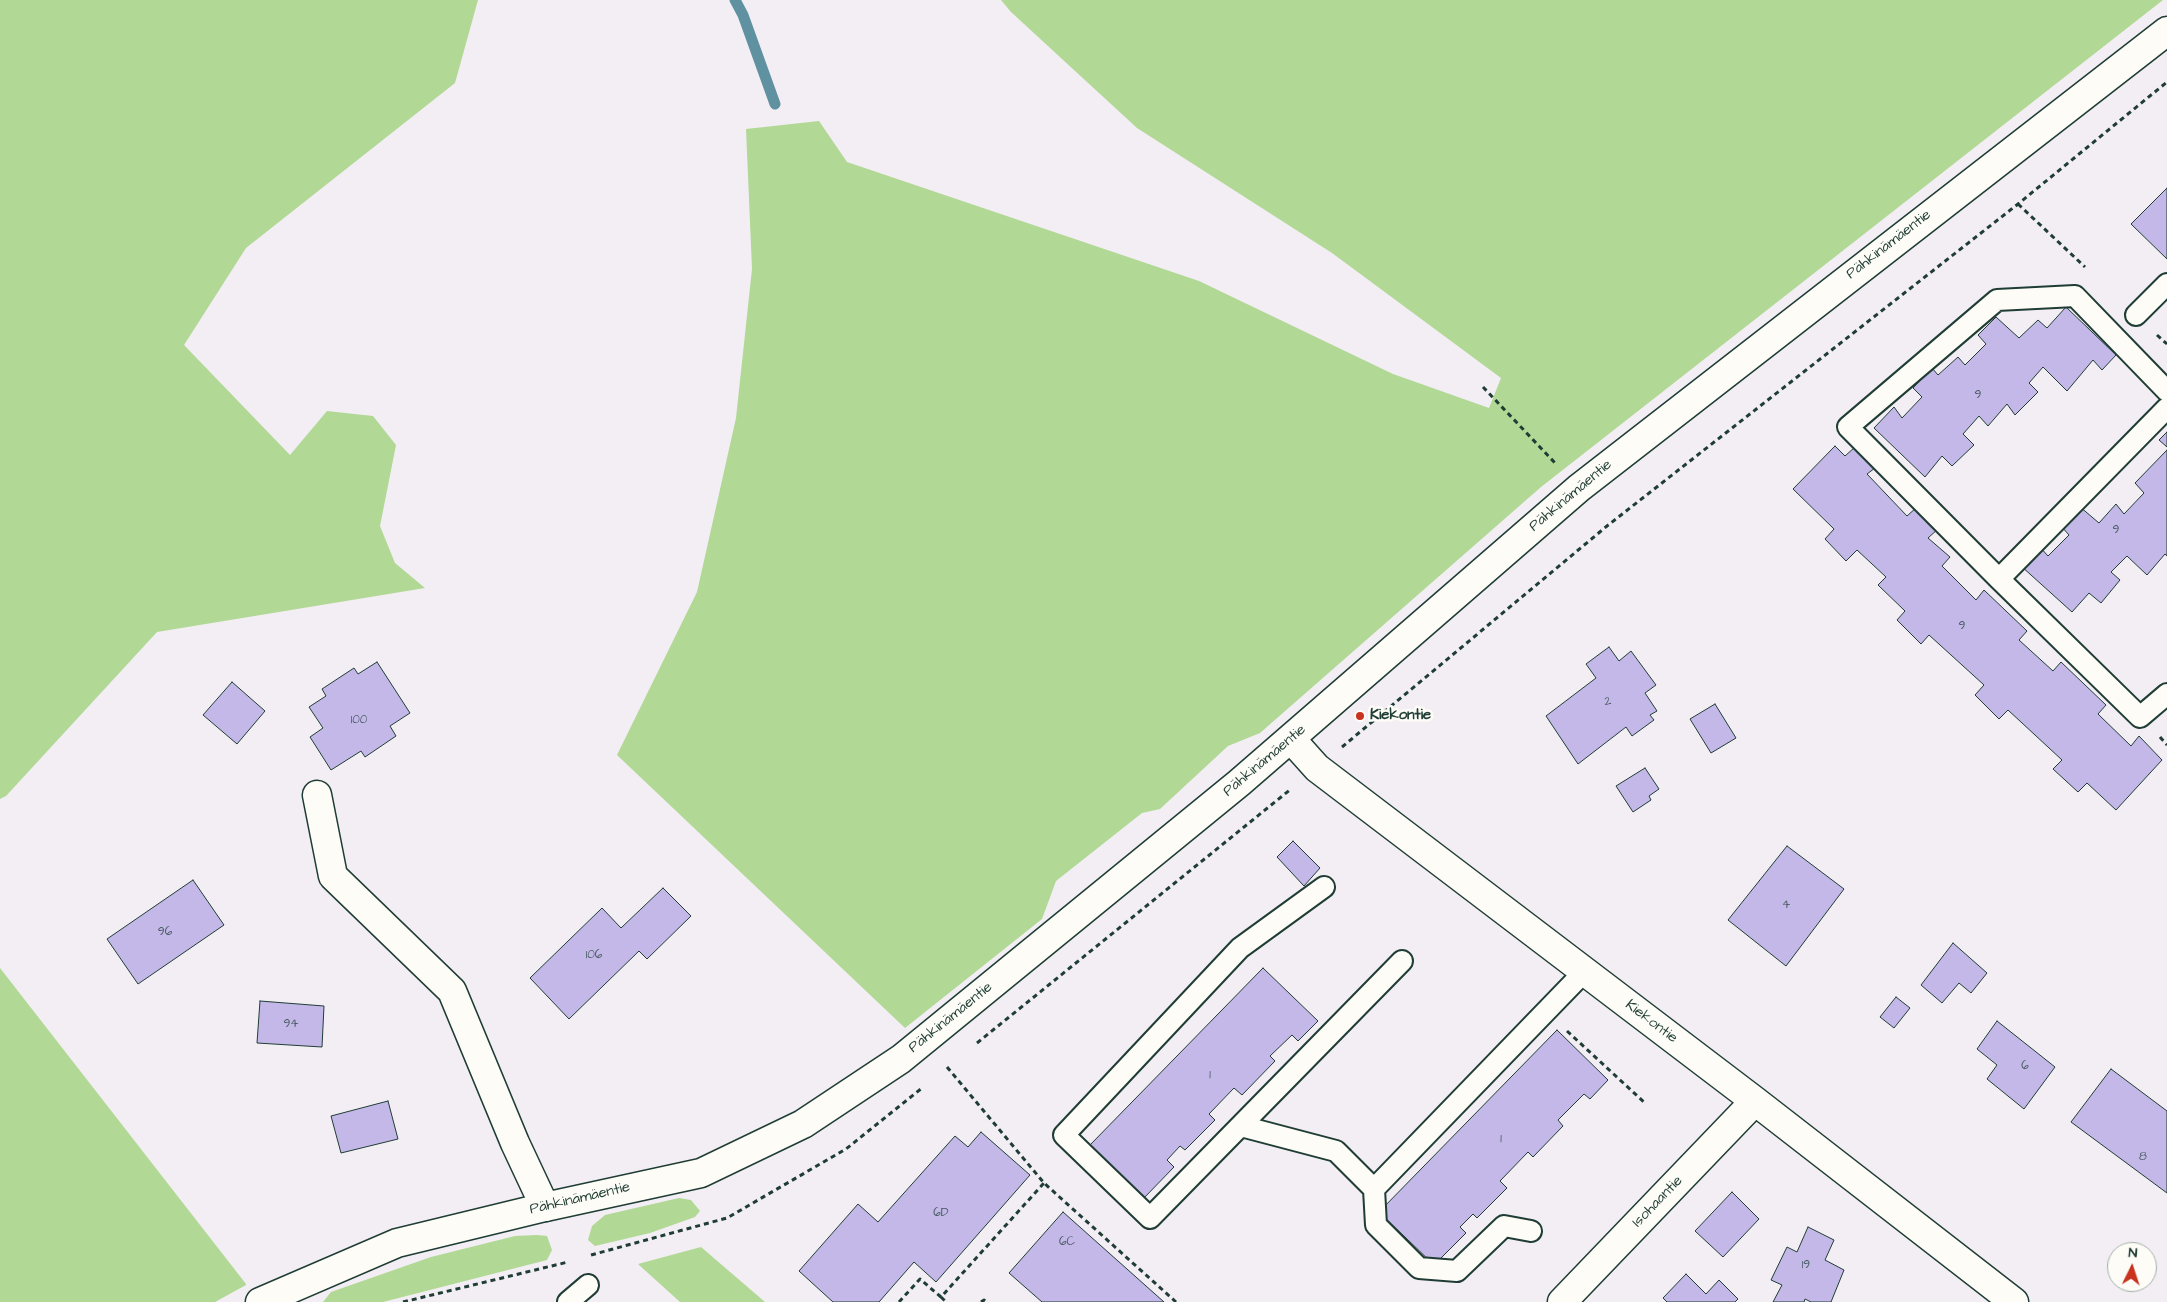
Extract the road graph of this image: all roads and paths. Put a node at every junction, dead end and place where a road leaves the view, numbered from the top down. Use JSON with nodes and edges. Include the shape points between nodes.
{"nodes":[{"id":1,"x":2167,"y":31,"type":"edge"},
{"id":2,"x":2167,"y":284,"type":"edge"},
{"id":3,"x":2136,"y":315,"type":"dead end"},
{"id":4,"x":1483,"y":387,"type":"dead end"},
{"id":5,"x":2167,"y":392,"type":"edge"},
{"id":6,"x":2167,"y":408,"type":"edge"},
{"id":7,"x":1579,"y":488,"type":"junction"},
{"id":8,"x":1998,"y":579,"type":"junction"},
{"id":9,"x":2167,"y":694,"type":"edge"},
{"id":10,"x":1291,"y":739,"type":"junction"},
{"id":11,"x":317,"y":795,"type":"dead end"},
{"id":12,"x":1324,"y":886,"type":"dead end"},
{"id":13,"x":1402,"y":961,"type":"dead end"},
{"id":14,"x":1584,"y":972,"type":"junction"},
{"id":15,"x":1546,"y":1012,"type":"junction"},
{"id":16,"x":947,"y":1067,"type":"dead end"},
{"id":17,"x":1755,"y":1101,"type":"junction"},
{"id":18,"x":1645,"y":1103,"type":"dead end"},
{"id":19,"x":1240,"y":1126,"type":"junction"},
{"id":20,"x":1044,"y":1183,"type":"junction"},
{"id":21,"x":1374,"y":1189,"type":"junction"},
{"id":22,"x":545,"y":1207,"type":"junction"},
{"id":23,"x":1531,"y":1231,"type":"dead end"},
{"id":24,"x":588,"y":1285,"type":"dead end"},
{"id":25,"x":941,"y":1297,"type":"junction"},
{"id":26,"x":260,"y":1302,"type":"edge"},
{"id":27,"x":568,"y":1302,"type":"edge"},
{"id":28,"x":898,"y":1302,"type":"edge"},
{"id":29,"x":946,"y":1302,"type":"edge"},
{"id":30,"x":981,"y":1302,"type":"edge"},
{"id":31,"x":987,"y":1302,"type":"edge"},
{"id":32,"x":1176,"y":1302,"type":"edge"},
{"id":33,"x":1562,"y":1302,"type":"edge"},
{"id":34,"x":2014,"y":1302,"type":"edge"}],
"edges":[{"from":1,"to":7,"type":"street","name":"Pähkinämäentie"},
{"from":2,"to":3,"type":"lane"},
{"from":4,"to":7,"type":"path"},
{"from":5,"to":8,"type":"lane","via":[[2075,296],[1997,300],[1848,427]]},
{"from":6,"to":8,"type":"lane"},
{"from":7,"to":10,"type":"street","name":"Pähkinämäentie"},
{"from":8,"to":9,"type":"lane","via":[[2140,717]]},
{"from":10,"to":14,"type":"street","name":"Kiekontie","via":[[1317,768]]},
{"from":10,"to":22,"type":"street","name":"Pähkinämäentie","via":[[901,1059],[803,1124],[700,1172]]},
{"from":11,"to":22,"type":"street","via":[[333,876],[452,991]]},
{"from":12,"to":19,"type":"lane","via":[[1240,948],[1064,1135],[1150,1218]]},
{"from":13,"to":19,"type":"lane"},
{"from":14,"to":15,"type":"lane"},
{"from":14,"to":17,"type":"street","name":"Kiekontie"},
{"from":15,"to":18,"type":"path"},
{"from":15,"to":21,"type":"lane"},
{"from":16,"to":20,"type":"path"},
{"from":17,"to":33,"type":"street","name":"Isohaantie"},
{"from":17,"to":34,"type":"street","name":"Kiekontie"},
{"from":19,"to":21,"type":"lane","via":[[1336,1151]]},
{"from":20,"to":25,"type":"path"},
{"from":20,"to":32,"type":"path"},
{"from":21,"to":23,"type":"lane","via":[[1376,1225],[1419,1268],[1457,1271],[1504,1226]]},
{"from":22,"to":26,"type":"street","name":"Pähkinämäentie","via":[[397,1243]]},
{"from":24,"to":27,"type":"lane"},
{"from":25,"to":28,"type":"path","via":[[920,1279]]},
{"from":25,"to":29,"type":"path"},
{"from":30,"to":31,"type":"path"}]}
